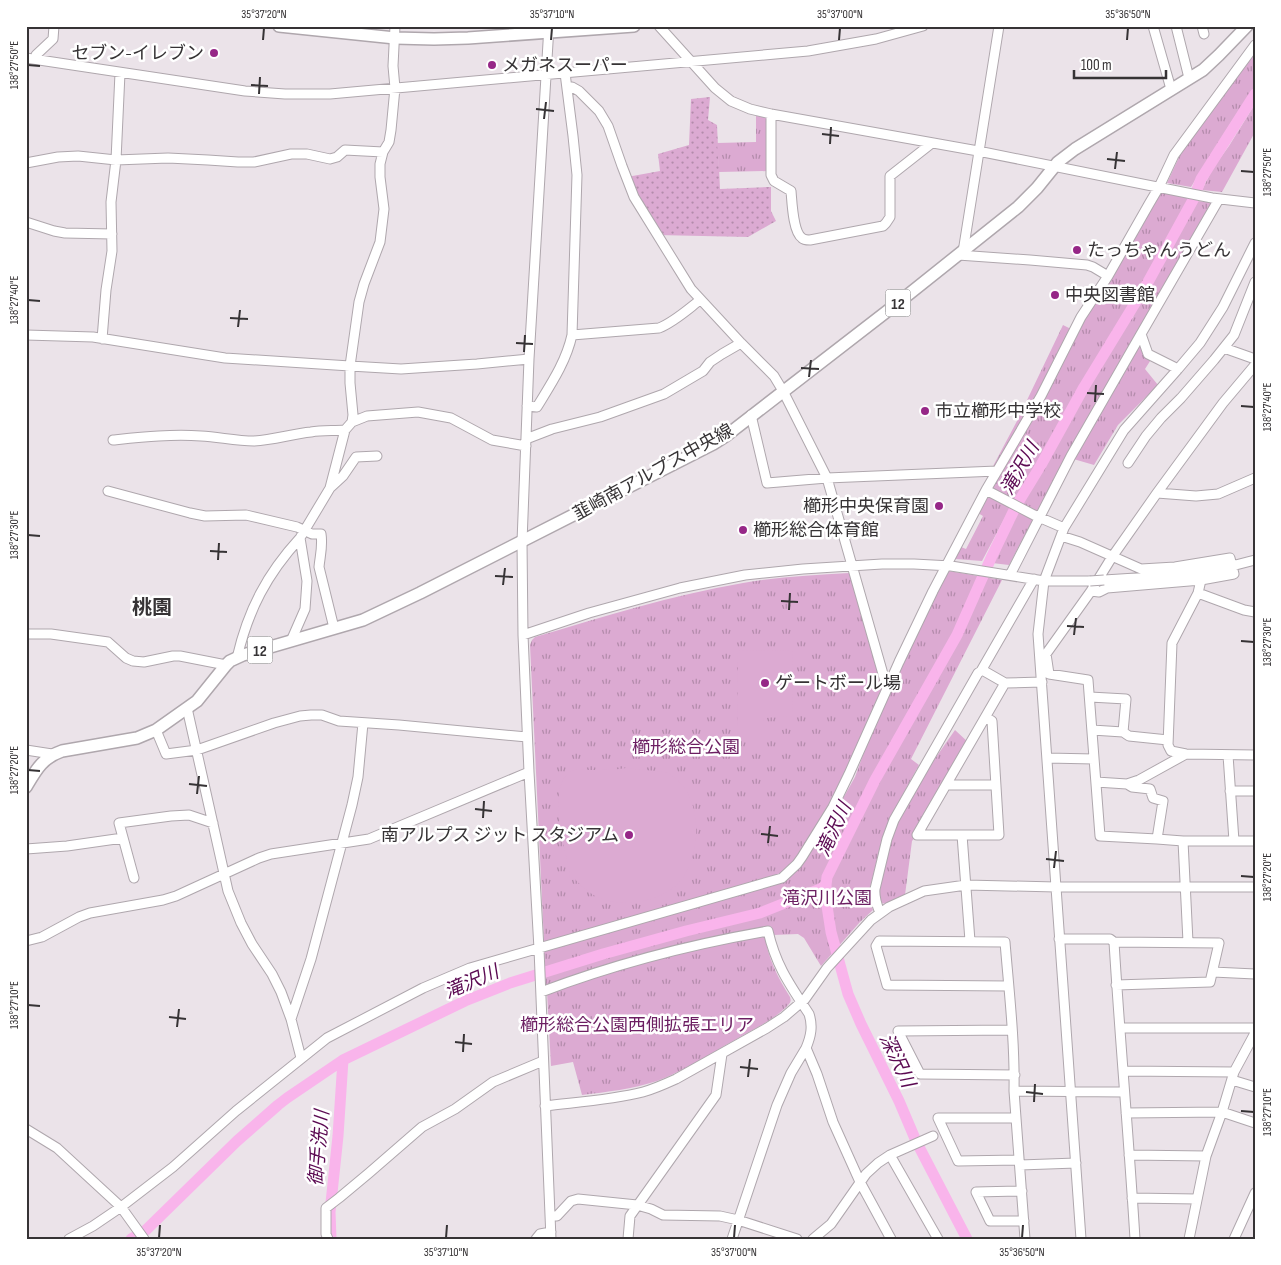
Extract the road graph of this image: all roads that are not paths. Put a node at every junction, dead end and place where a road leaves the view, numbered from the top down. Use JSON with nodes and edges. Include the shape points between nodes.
{"nodes":[{"id":1,"x":54,"y":26,"type":"edge"},
{"id":2,"x":279,"y":26,"type":"edge"},
{"id":3,"x":634,"y":26,"type":"edge"},
{"id":4,"x":659,"y":26,"type":"edge"},
{"id":5,"x":923,"y":26,"type":"edge"},
{"id":6,"x":999,"y":26,"type":"edge"},
{"id":7,"x":1153,"y":26,"type":"edge"},
{"id":8,"x":1247,"y":26,"type":"edge"},
{"id":9,"x":1178,"y":27,"type":"edge"},
{"id":10,"x":548,"y":29,"type":"edge"},
{"id":11,"x":395,"y":32,"type":"edge"},
{"id":12,"x":1255,"y":45,"type":"edge"},
{"id":13,"x":31,"y":58,"type":"edge"},
{"id":14,"x":692,"y":62,"type":"junction"},
{"id":15,"x":120,"y":72,"type":"junction"},
{"id":16,"x":565,"y":73,"type":"junction"},
{"id":17,"x":546,"y":74,"type":"junction"},
{"id":18,"x":1189,"y":78,"type":"junction"},
{"id":19,"x":567,"y":87,"type":"junction"},
{"id":20,"x":394,"y":88,"type":"junction"},
{"id":21,"x":1171,"y":89,"type":"junction"},
{"id":22,"x":771,"y":114,"type":"junction"},
{"id":23,"x":932,"y":143,"type":"junction"},
{"id":24,"x":978,"y":151,"type":"junction"},
{"id":25,"x":383,"y":152,"type":"junction"},
{"id":26,"x":116,"y":160,"type":"junction"},
{"id":27,"x":26,"y":163,"type":"edge"},
{"id":28,"x":1054,"y":167,"type":"junction"},
{"id":29,"x":1159,"y":187,"type":"junction"},
{"id":30,"x":1216,"y":198,"type":"junction"},
{"id":31,"x":1255,"y":203,"type":"edge"},
{"id":32,"x":26,"y":222,"type":"edge"},
{"id":33,"x":112,"y":234,"type":"junction"},
{"id":34,"x":1255,"y":243,"type":"edge"},
{"id":35,"x":960,"y":254,"type":"junction"},
{"id":36,"x":1108,"y":276,"type":"junction"},
{"id":37,"x":1255,"y":282,"type":"edge"},
{"id":38,"x":700,"y":300,"type":"junction"},
{"id":39,"x":1141,"y":334,"type":"junction"},
{"id":40,"x":572,"y":335,"type":"junction"},
{"id":41,"x":26,"y":336,"type":"edge"},
{"id":42,"x":102,"y":339,"type":"junction"},
{"id":43,"x":741,"y":343,"type":"junction"},
{"id":44,"x":1224,"y":348,"type":"junction"},
{"id":45,"x":529,"y":359,"type":"junction"},
{"id":46,"x":1255,"y":359,"type":"edge"},
{"id":47,"x":1255,"y":365,"type":"edge"},
{"id":48,"x":350,"y":366,"type":"junction"},
{"id":49,"x":1178,"y":369,"type":"junction"},
{"id":50,"x":783,"y":391,"type":"junction"},
{"id":51,"x":527,"y":406,"type":"junction"},
{"id":52,"x":751,"y":416,"type":"junction"},
{"id":53,"x":352,"y":422,"type":"junction"},
{"id":54,"x":345,"y":430,"type":"junction"},
{"id":55,"x":113,"y":440,"type":"dead end"},
{"id":56,"x":526,"y":443,"type":"junction"},
{"id":57,"x":377,"y":456,"type":"dead end"},
{"id":58,"x":1128,"y":463,"type":"dead end"},
{"id":59,"x":997,"y":471,"type":"junction"},
{"id":60,"x":827,"y":478,"type":"junction"},
{"id":61,"x":1255,"y":478,"type":"edge"},
{"id":62,"x":330,"y":488,"type":"junction"},
{"id":63,"x":108,"y":492,"type":"dead end"},
{"id":64,"x":990,"y":492,"type":"junction"},
{"id":65,"x":1157,"y":493,"type":"junction"},
{"id":66,"x":1037,"y":516,"type":"junction"},
{"id":67,"x":1062,"y":532,"type":"junction"},
{"id":68,"x":302,"y":534,"type":"junction"},
{"id":69,"x":522,"y":542,"type":"junction"},
{"id":70,"x":1112,"y":557,"type":"junction"},
{"id":71,"x":1255,"y":560,"type":"edge"},
{"id":72,"x":853,"y":566,"type":"junction"},
{"id":73,"x":949,"y":566,"type":"junction"},
{"id":74,"x":1232,"y":566,"type":"junction"},
{"id":75,"x":1008,"y":575,"type":"junction"},
{"id":76,"x":1034,"y":579,"type":"junction"},
{"id":77,"x":1202,"y":580,"type":"junction"},
{"id":78,"x":307,"y":581,"type":"junction"},
{"id":79,"x":1044,"y":581,"type":"junction"},
{"id":80,"x":323,"y":582,"type":"junction"},
{"id":81,"x":1091,"y":592,"type":"junction"},
{"id":82,"x":1198,"y":593,"type":"junction"},
{"id":83,"x":1255,"y":612,"type":"edge"},
{"id":84,"x":334,"y":628,"type":"junction"},
{"id":85,"x":26,"y":634,"type":"edge"},
{"id":86,"x":523,"y":635,"type":"junction"},
{"id":87,"x":292,"y":641,"type":"junction"},
{"id":88,"x":237,"y":658,"type":"junction"},
{"id":89,"x":226,"y":665,"type":"junction"},
{"id":90,"x":980,"y":671,"type":"junction"},
{"id":91,"x":1042,"y":682,"type":"junction"},
{"id":92,"x":1005,"y":683,"type":"junction"},
{"id":93,"x":887,"y":688,"type":"junction"},
{"id":94,"x":1090,"y":697,"type":"junction"},
{"id":95,"x":187,"y":708,"type":"junction"},
{"id":96,"x":986,"y":717,"type":"junction"},
{"id":97,"x":363,"y":723,"type":"junction"},
{"id":98,"x":156,"y":730,"type":"junction"},
{"id":99,"x":1092,"y":730,"type":"junction"},
{"id":100,"x":1123,"y":732,"type":"junction"},
{"id":101,"x":528,"y":736,"type":"junction"},
{"id":102,"x":1168,"y":740,"type":"junction"},
{"id":103,"x":26,"y":750,"type":"edge"},
{"id":104,"x":197,"y":750,"type":"junction"},
{"id":105,"x":52,"y":754,"type":"junction"},
{"id":106,"x":1186,"y":754,"type":"junction"},
{"id":107,"x":1228,"y":756,"type":"junction"},
{"id":108,"x":1255,"y":756,"type":"edge"},
{"id":109,"x":1047,"y":758,"type":"junction"},
{"id":110,"x":1094,"y":759,"type":"junction"},
{"id":111,"x":529,"y":772,"type":"junction"},
{"id":112,"x":31,"y":773,"type":"edge"},
{"id":113,"x":1096,"y":782,"type":"junction"},
{"id":114,"x":946,"y":784,"type":"junction"},
{"id":115,"x":1127,"y":784,"type":"junction"},
{"id":116,"x":996,"y":785,"type":"junction"},
{"id":117,"x":26,"y":787,"type":"edge"},
{"id":118,"x":1230,"y":791,"type":"junction"},
{"id":119,"x":1255,"y":791,"type":"edge"},
{"id":120,"x":213,"y":823,"type":"junction"},
{"id":121,"x":962,"y":835,"type":"junction"},
{"id":122,"x":123,"y":838,"type":"junction"},
{"id":123,"x":1157,"y":839,"type":"junction"},
{"id":124,"x":1234,"y":841,"type":"junction"},
{"id":125,"x":1255,"y":841,"type":"edge"},
{"id":126,"x":1183,"y":842,"type":"junction"},
{"id":127,"x":341,"y":844,"type":"junction"},
{"id":128,"x":26,"y":849,"type":"edge"},
{"id":129,"x":224,"y":874,"type":"junction"},
{"id":130,"x":134,"y":878,"type":"dead end"},
{"id":131,"x":966,"y":885,"type":"junction"},
{"id":132,"x":1056,"y":887,"type":"junction"},
{"id":133,"x":1185,"y":888,"type":"junction"},
{"id":134,"x":1255,"y":888,"type":"edge"},
{"id":135,"x":880,"y":913,"type":"junction"},
{"id":136,"x":1059,"y":939,"type":"junction"},
{"id":137,"x":26,"y":941,"type":"edge"},
{"id":138,"x":970,"y":941,"type":"junction"},
{"id":139,"x":1114,"y":942,"type":"junction"},
{"id":140,"x":1188,"y":942,"type":"junction"},
{"id":141,"x":539,"y":951,"type":"junction"},
{"id":142,"x":1212,"y":972,"type":"junction"},
{"id":143,"x":1255,"y":974,"type":"edge"},
{"id":144,"x":1116,"y":985,"type":"junction"},
{"id":145,"x":1008,"y":986,"type":"junction"},
{"id":146,"x":541,"y":991,"type":"junction"},
{"id":147,"x":802,"y":1003,"type":"junction"},
{"id":148,"x":291,"y":1019,"type":"junction"},
{"id":149,"x":1120,"y":1028,"type":"junction"},
{"id":150,"x":1255,"y":1028,"type":"edge"},
{"id":151,"x":1011,"y":1030,"type":"junction"},
{"id":152,"x":1255,"y":1033,"type":"edge"},
{"id":153,"x":806,"y":1048,"type":"junction"},
{"id":154,"x":1245,"y":1052,"type":"junction"},
{"id":155,"x":1255,"y":1052,"type":"edge"},
{"id":156,"x":722,"y":1054,"type":"junction"},
{"id":157,"x":301,"y":1058,"type":"junction"},
{"id":158,"x":543,"y":1061,"type":"junction"},
{"id":159,"x":1123,"y":1071,"type":"junction"},
{"id":160,"x":1014,"y":1075,"type":"junction"},
{"id":161,"x":1233,"y":1076,"type":"junction"},
{"id":162,"x":1255,"y":1087,"type":"edge"},
{"id":163,"x":1071,"y":1091,"type":"junction"},
{"id":164,"x":1014,"y":1092,"type":"junction"},
{"id":165,"x":1124,"y":1092,"type":"junction"},
{"id":166,"x":545,"y":1106,"type":"junction"},
{"id":167,"x":1126,"y":1112,"type":"junction"},
{"id":168,"x":1222,"y":1112,"type":"junction"},
{"id":169,"x":1016,"y":1118,"type":"junction"},
{"id":170,"x":1255,"y":1123,"type":"edge"},
{"id":171,"x":26,"y":1129,"type":"edge"},
{"id":172,"x":933,"y":1136,"type":"dead end"},
{"id":173,"x":890,"y":1155,"type":"junction"},
{"id":174,"x":1129,"y":1155,"type":"junction"},
{"id":175,"x":1206,"y":1156,"type":"junction"},
{"id":176,"x":1019,"y":1162,"type":"junction"},
{"id":177,"x":1076,"y":1163,"type":"junction"},
{"id":178,"x":860,"y":1182,"type":"junction"},
{"id":179,"x":1022,"y":1191,"type":"junction"},
{"id":180,"x":1255,"y":1192,"type":"edge"},
{"id":181,"x":1132,"y":1198,"type":"junction"},
{"id":182,"x":1197,"y":1199,"type":"junction"},
{"id":183,"x":637,"y":1206,"type":"junction"},
{"id":184,"x":121,"y":1207,"type":"junction"},
{"id":185,"x":550,"y":1216,"type":"junction"},
{"id":186,"x":738,"y":1220,"type":"junction"},
{"id":187,"x":1024,"y":1221,"type":"junction"},
{"id":188,"x":551,"y":1235,"type":"edge"},
{"id":189,"x":69,"y":1239,"type":"edge"},
{"id":190,"x":144,"y":1239,"type":"edge"},
{"id":191,"x":328,"y":1239,"type":"edge"},
{"id":192,"x":536,"y":1239,"type":"edge"},
{"id":193,"x":628,"y":1239,"type":"edge"},
{"id":194,"x":732,"y":1239,"type":"edge"},
{"id":195,"x":797,"y":1239,"type":"edge"},
{"id":196,"x":813,"y":1239,"type":"edge"},
{"id":197,"x":891,"y":1239,"type":"edge"},
{"id":198,"x":938,"y":1239,"type":"edge"},
{"id":199,"x":1025,"y":1239,"type":"edge"},
{"id":200,"x":1081,"y":1239,"type":"edge"},
{"id":201,"x":1135,"y":1239,"type":"edge"},
{"id":202,"x":1189,"y":1239,"type":"edge"},
{"id":203,"x":1234,"y":1239,"type":"edge"}],
"edges":[{"from":1,"to":13,"type":"street","via":[[53,39]]},
{"from":2,"to":11,"type":"main road"},
{"from":3,"to":10,"type":"main road","via":[[580,31]]},
{"from":4,"to":14,"type":"street"},
{"from":5,"to":14,"type":"street","via":[[876,39],[808,51]]},
{"from":6,"to":24,"type":"street"},
{"from":7,"to":21,"type":"street"},
{"from":8,"to":18,"type":"main road","name":"韮崎南アルプス中央線","number":"12","via":[[1203,70]]},
{"from":9,"to":18,"type":"street"},
{"from":10,"to":11,"type":"main road","via":[[468,38]]},
{"from":10,"to":17,"type":"street"},
{"from":11,"to":20,"type":"street"},
{"from":12,"to":29,"type":"street","via":[[1174,155]]},
{"from":13,"to":15,"type":"street"},
{"from":14,"to":16,"type":"street"},
{"from":14,"to":22,"type":"street","via":[[731,101]]},
{"from":15,"to":20,"type":"street","via":[[285,94]]},
{"from":15,"to":26,"type":"street"},
{"from":16,"to":17,"type":"street"},
{"from":16,"to":19,"type":"street"},
{"from":17,"to":20,"type":"street"},
{"from":17,"to":45,"type":"street"},
{"from":18,"to":21,"type":"main road","name":"韮崎南アルプス中央線","number":"12"},
{"from":19,"to":38,"type":"street","via":[[579,91],[604,118],[634,197]]},
{"from":19,"to":40,"type":"street","via":[[577,176]]},
{"from":20,"to":25,"type":"street","via":[[389,142]]},
{"from":21,"to":28,"type":"main road","name":"韮崎南アルプス中央線","number":"12","via":[[1075,149]]},
{"from":22,"to":23,"type":"street"},
{"from":22,"to":23,"type":"street","via":[[771,175],[774,181],[791,191],[797,231],[804,239],[883,226],[890,217],[890,176]]},
{"from":23,"to":24,"type":"street"},
{"from":24,"to":28,"type":"street"},
{"from":24,"to":35,"type":"street"},
{"from":25,"to":26,"type":"street","via":[[345,150],[330,159],[292,154],[254,162],[168,158]]},
{"from":25,"to":48,"type":"street","via":[[380,177],[384,209],[380,242],[359,302]]},
{"from":26,"to":27,"type":"street","via":[[78,156]]},
{"from":26,"to":33,"type":"street","via":[[110,202]]},
{"from":28,"to":29,"type":"street"},
{"from":28,"to":35,"type":"main road","name":"韮崎南アルプス中央線","number":"12","via":[[1018,207]]},
{"from":29,"to":30,"type":"street"},
{"from":29,"to":36,"type":"street"},
{"from":30,"to":31,"type":"street"},
{"from":30,"to":39,"type":"street"},
{"from":32,"to":33,"type":"street","via":[[66,233]]},
{"from":33,"to":42,"type":"street"},
{"from":34,"to":49,"type":"street","via":[[1223,307],[1200,343]]},
{"from":35,"to":36,"type":"street","via":[[1087,265]]},
{"from":35,"to":50,"type":"main road","name":"韮崎南アルプス中央線","number":"12"},
{"from":36,"to":59,"type":"street","via":[[1081,317],[1041,396]]},
{"from":37,"to":44,"type":"street","via":[[1234,335]]},
{"from":38,"to":40,"type":"street","via":[[659,328]]},
{"from":38,"to":43,"type":"street"},
{"from":39,"to":49,"type":"street","via":[[1148,354]]},
{"from":39,"to":66,"type":"street"},
{"from":40,"to":51,"type":"street","via":[[561,366],[537,407]]},
{"from":41,"to":42,"type":"street"},
{"from":42,"to":48,"type":"street","via":[[226,358]]},
{"from":43,"to":50,"type":"street","via":[[774,376]]},
{"from":43,"to":56,"type":"street","via":[[664,394],[600,417],[552,429]]},
{"from":44,"to":46,"type":"street"},
{"from":44,"to":58,"type":"street","via":[[1161,418]]},
{"from":45,"to":48,"type":"street","via":[[400,369]]},
{"from":45,"to":51,"type":"street"},
{"from":47,"to":65,"type":"street"},
{"from":48,"to":53,"type":"street"},
{"from":49,"to":67,"type":"street","via":[[1124,430]]},
{"from":50,"to":52,"type":"main road","name":"韮崎南アルプス中央線","number":"12"},
{"from":50,"to":60,"type":"street"},
{"from":51,"to":56,"type":"street"},
{"from":52,"to":60,"type":"street","via":[[768,483]]},
{"from":52,"to":69,"type":"main road","name":"韮崎南アルプス中央線","number":"12","via":[[713,444]]},
{"from":53,"to":54,"type":"street"},
{"from":53,"to":56,"type":"street","via":[[367,416],[418,412],[451,418],[492,440]]},
{"from":54,"to":55,"type":"street","via":[[313,431],[255,441],[174,435]]},
{"from":54,"to":62,"type":"street"},
{"from":56,"to":69,"type":"street"},
{"from":57,"to":62,"type":"street","via":[[356,457]]},
{"from":59,"to":60,"type":"street"},
{"from":59,"to":64,"type":"street"},
{"from":60,"to":72,"type":"street"},
{"from":61,"to":65,"type":"street","via":[[1218,494]]},
{"from":62,"to":68,"type":"street"},
{"from":63,"to":68,"type":"street","via":[[198,514],[246,515],[288,525]]},
{"from":64,"to":66,"type":"street"},
{"from":64,"to":73,"type":"street"},
{"from":65,"to":70,"type":"street"},
{"from":66,"to":67,"type":"street"},
{"from":66,"to":75,"type":"street"},
{"from":67,"to":70,"type":"street"},
{"from":67,"to":79,"type":"street"},
{"from":68,"to":78,"type":"street"},
{"from":68,"to":80,"type":"street","via":[[321,534],[319,567]]},
{"from":68,"to":88,"type":"street","via":[[261,590]]},
{"from":69,"to":84,"type":"main road","name":"韮崎南アルプス中央線","number":"12","via":[[363,620]]},
{"from":69,"to":86,"type":"street"},
{"from":70,"to":74,"type":"street","via":[[1141,569],[1175,568],[1230,558]]},
{"from":70,"to":81,"type":"street"},
{"from":71,"to":74,"type":"street"},
{"from":72,"to":73,"type":"street"},
{"from":72,"to":86,"type":"street","via":[[745,575],[680,588]]},
{"from":72,"to":93,"type":"street"},
{"from":73,"to":75,"type":"street"},
{"from":73,"to":93,"type":"street"},
{"from":74,"to":77,"type":"street","via":[[1234,574]]},
{"from":74,"to":79,"type":"street","bridge":true,"via":[[1182,575]]},
{"from":75,"to":76,"type":"street"},
{"from":76,"to":79,"type":"street"},
{"from":76,"to":90,"type":"street"},
{"from":77,"to":81,"type":"street"},
{"from":77,"to":82,"type":"street"},
{"from":78,"to":80,"type":"street"},
{"from":78,"to":87,"type":"street","via":[[305,609]]},
{"from":79,"to":91,"type":"street","via":[[1038,634]]},
{"from":80,"to":84,"type":"street"},
{"from":81,"to":94,"type":"street","via":[[1046,654],[1049,674],[1088,680]]},
{"from":82,"to":83,"type":"street"},
{"from":82,"to":102,"type":"street","via":[[1172,643]]},
{"from":84,"to":87,"type":"main road","name":"韮崎南アルプス中央線","number":"12"},
{"from":85,"to":89,"type":"street","via":[[108,642],[133,661],[180,656]]},
{"from":86,"to":101,"type":"street"},
{"from":87,"to":88,"type":"main road","name":"韮崎南アルプス中央線","number":"12"},
{"from":88,"to":89,"type":"main road","name":"韮崎南アルプス中央線","number":"12"},
{"from":89,"to":95,"type":"main road","name":"韮崎南アルプス中央線","number":"12"},
{"from":90,"to":92,"type":"street"},
{"from":90,"to":135,"type":"street","via":[[894,820],[875,889]]},
{"from":91,"to":92,"type":"street"},
{"from":91,"to":109,"type":"street"},
{"from":92,"to":96,"type":"street"},
{"from":93,"to":141,"type":"street","via":[[832,807],[802,857],[782,878]]},
{"from":94,"to":99,"type":"street"},
{"from":94,"to":100,"type":"street","via":[[1126,699]]},
{"from":95,"to":98,"type":"main road","name":"韮崎南アルプス中央線","number":"12"},
{"from":95,"to":104,"type":"street"},
{"from":96,"to":114,"type":"street"},
{"from":96,"to":116,"type":"street","via":[[992,721]]},
{"from":97,"to":101,"type":"street"},
{"from":97,"to":104,"type":"street","via":[[339,721],[322,715],[300,716]]},
{"from":97,"to":127,"type":"street","via":[[358,776]]},
{"from":98,"to":104,"type":"street","via":[[166,754]]},
{"from":98,"to":105,"type":"main road","name":"韮崎南アルプス中央線","number":"12","via":[[137,738]]},
{"from":99,"to":100,"type":"street"},
{"from":99,"to":110,"type":"street"},
{"from":100,"to":102,"type":"street","via":[[1128,736]]},
{"from":101,"to":111,"type":"street"},
{"from":102,"to":106,"type":"street","via":[[1171,751]]},
{"from":103,"to":105,"type":"street"},
{"from":104,"to":120,"type":"street"},
{"from":105,"to":112,"type":"main road"},
{"from":106,"to":107,"type":"street"},
{"from":106,"to":115,"type":"street"},
{"from":107,"to":108,"type":"street"},
{"from":107,"to":118,"type":"street"},
{"from":109,"to":110,"type":"street"},
{"from":109,"to":132,"type":"street"},
{"from":110,"to":113,"type":"street"},
{"from":111,"to":127,"type":"street","via":[[388,832]]},
{"from":111,"to":141,"type":"street"},
{"from":112,"to":117,"type":"main road"},
{"from":113,"to":115,"type":"street"},
{"from":113,"to":123,"type":"street","via":[[1100,836]]},
{"from":114,"to":116,"type":"street"},
{"from":114,"to":121,"type":"street","via":[[917,835]]},
{"from":115,"to":123,"type":"street","via":[[1150,789],[1153,798],[1163,801]]},
{"from":116,"to":121,"type":"street","via":[[999,835]]},
{"from":118,"to":119,"type":"street"},
{"from":118,"to":124,"type":"street"},
{"from":120,"to":122,"type":"street","via":[[189,815],[119,823]]},
{"from":120,"to":129,"type":"street"},
{"from":121,"to":131,"type":"street"},
{"from":122,"to":128,"type":"street"},
{"from":122,"to":130,"type":"street"},
{"from":123,"to":126,"type":"street"},
{"from":124,"to":125,"type":"street"},
{"from":124,"to":126,"type":"street"},
{"from":126,"to":133,"type":"street"},
{"from":127,"to":129,"type":"street","via":[[271,854]]},
{"from":127,"to":148,"type":"street","via":[[311,960]]},
{"from":129,"to":137,"type":"street","via":[[163,900],[90,913],[42,937]]},
{"from":129,"to":148,"type":"street","via":[[241,923],[272,974]]},
{"from":131,"to":132,"type":"street"},
{"from":131,"to":135,"type":"street","via":[[924,891]]},
{"from":131,"to":138,"type":"street"},
{"from":132,"to":133,"type":"street"},
{"from":132,"to":136,"type":"street"},
{"from":133,"to":134,"type":"street"},
{"from":133,"to":140,"type":"street"},
{"from":135,"to":147,"type":"street","via":[[824,972]]},
{"from":136,"to":139,"type":"street","via":[[1110,939]]},
{"from":136,"to":163,"type":"street"},
{"from":138,"to":145,"type":"street","via":[[1005,942]]},
{"from":138,"to":145,"type":"street","via":[[879,941],[876,946],[887,985]]},
{"from":139,"to":140,"type":"street"},
{"from":139,"to":144,"type":"street"},
{"from":140,"to":142,"type":"street","via":[[1219,943]]},
{"from":141,"to":146,"type":"street"},
{"from":141,"to":157,"type":"street","via":[[470,968],[423,988],[327,1038]]},
{"from":142,"to":143,"type":"street"},
{"from":142,"to":144,"type":"street","via":[[1210,982]]},
{"from":144,"to":149,"type":"street"},
{"from":145,"to":151,"type":"street"},
{"from":146,"to":147,"type":"street","via":[[621,966],[768,931],[784,975]]},
{"from":146,"to":158,"type":"street"},
{"from":147,"to":153,"type":"street","via":[[812,1021]]},
{"from":147,"to":156,"type":"street"},
{"from":148,"to":157,"type":"street"},
{"from":149,"to":150,"type":"street"},
{"from":149,"to":159,"type":"street"},
{"from":151,"to":160,"type":"street"},
{"from":151,"to":160,"type":"street","via":[[898,1031],[920,1074]]},
{"from":152,"to":154,"type":"street"},
{"from":153,"to":178,"type":"street","via":[[833,1122]]},
{"from":153,"to":186,"type":"street","via":[[777,1105]]},
{"from":154,"to":155,"type":"street"},
{"from":154,"to":161,"type":"street"},
{"from":156,"to":166,"type":"street","via":[[676,1079],[643,1092]]},
{"from":156,"to":183,"type":"street","via":[[716,1095]]},
{"from":157,"to":184,"type":"street"},
{"from":158,"to":166,"type":"street"},
{"from":158,"to":191,"type":"street","via":[[493,1082],[422,1127],[326,1208]]},
{"from":159,"to":161,"type":"street"},
{"from":159,"to":165,"type":"street"},
{"from":160,"to":164,"type":"street"},
{"from":161,"to":162,"type":"street"},
{"from":161,"to":168,"type":"street"},
{"from":163,"to":164,"type":"street"},
{"from":163,"to":165,"type":"street"},
{"from":163,"to":177,"type":"street"},
{"from":164,"to":169,"type":"street"},
{"from":165,"to":167,"type":"street"},
{"from":166,"to":185,"type":"street"},
{"from":167,"to":168,"type":"street"},
{"from":167,"to":174,"type":"street"},
{"from":168,"to":170,"type":"street"},
{"from":168,"to":175,"type":"street"},
{"from":169,"to":176,"type":"street"},
{"from":169,"to":176,"type":"street","via":[[938,1118],[958,1161]]},
{"from":171,"to":184,"type":"street","via":[[57,1148]]},
{"from":172,"to":173,"type":"street"},
{"from":173,"to":178,"type":"street"},
{"from":173,"to":198,"type":"street"},
{"from":174,"to":175,"type":"street"},
{"from":174,"to":181,"type":"street"},
{"from":175,"to":182,"type":"street"},
{"from":176,"to":177,"type":"street"},
{"from":176,"to":179,"type":"street"},
{"from":177,"to":200,"type":"street"},
{"from":178,"to":196,"type":"street","via":[[831,1224]]},
{"from":178,"to":197,"type":"street"},
{"from":179,"to":187,"type":"street"},
{"from":179,"to":187,"type":"street","via":[[976,1192],[990,1221]]},
{"from":180,"to":203,"type":"street"},
{"from":181,"to":182,"type":"street"},
{"from":181,"to":201,"type":"street"},
{"from":182,"to":202,"type":"street"},
{"from":183,"to":185,"type":"street","via":[[578,1199],[571,1201],[557,1216]]},
{"from":183,"to":186,"type":"street","via":[[663,1215],[720,1216]]},
{"from":183,"to":193,"type":"street","via":[[630,1216]]},
{"from":184,"to":189,"type":"street"},
{"from":184,"to":190,"type":"street"},
{"from":185,"to":188,"type":"street"},
{"from":186,"to":194,"type":"street"},
{"from":186,"to":195,"type":"street"},
{"from":187,"to":199,"type":"street"},
{"from":188,"to":192,"type":"street","via":[[540,1234]]}]}
